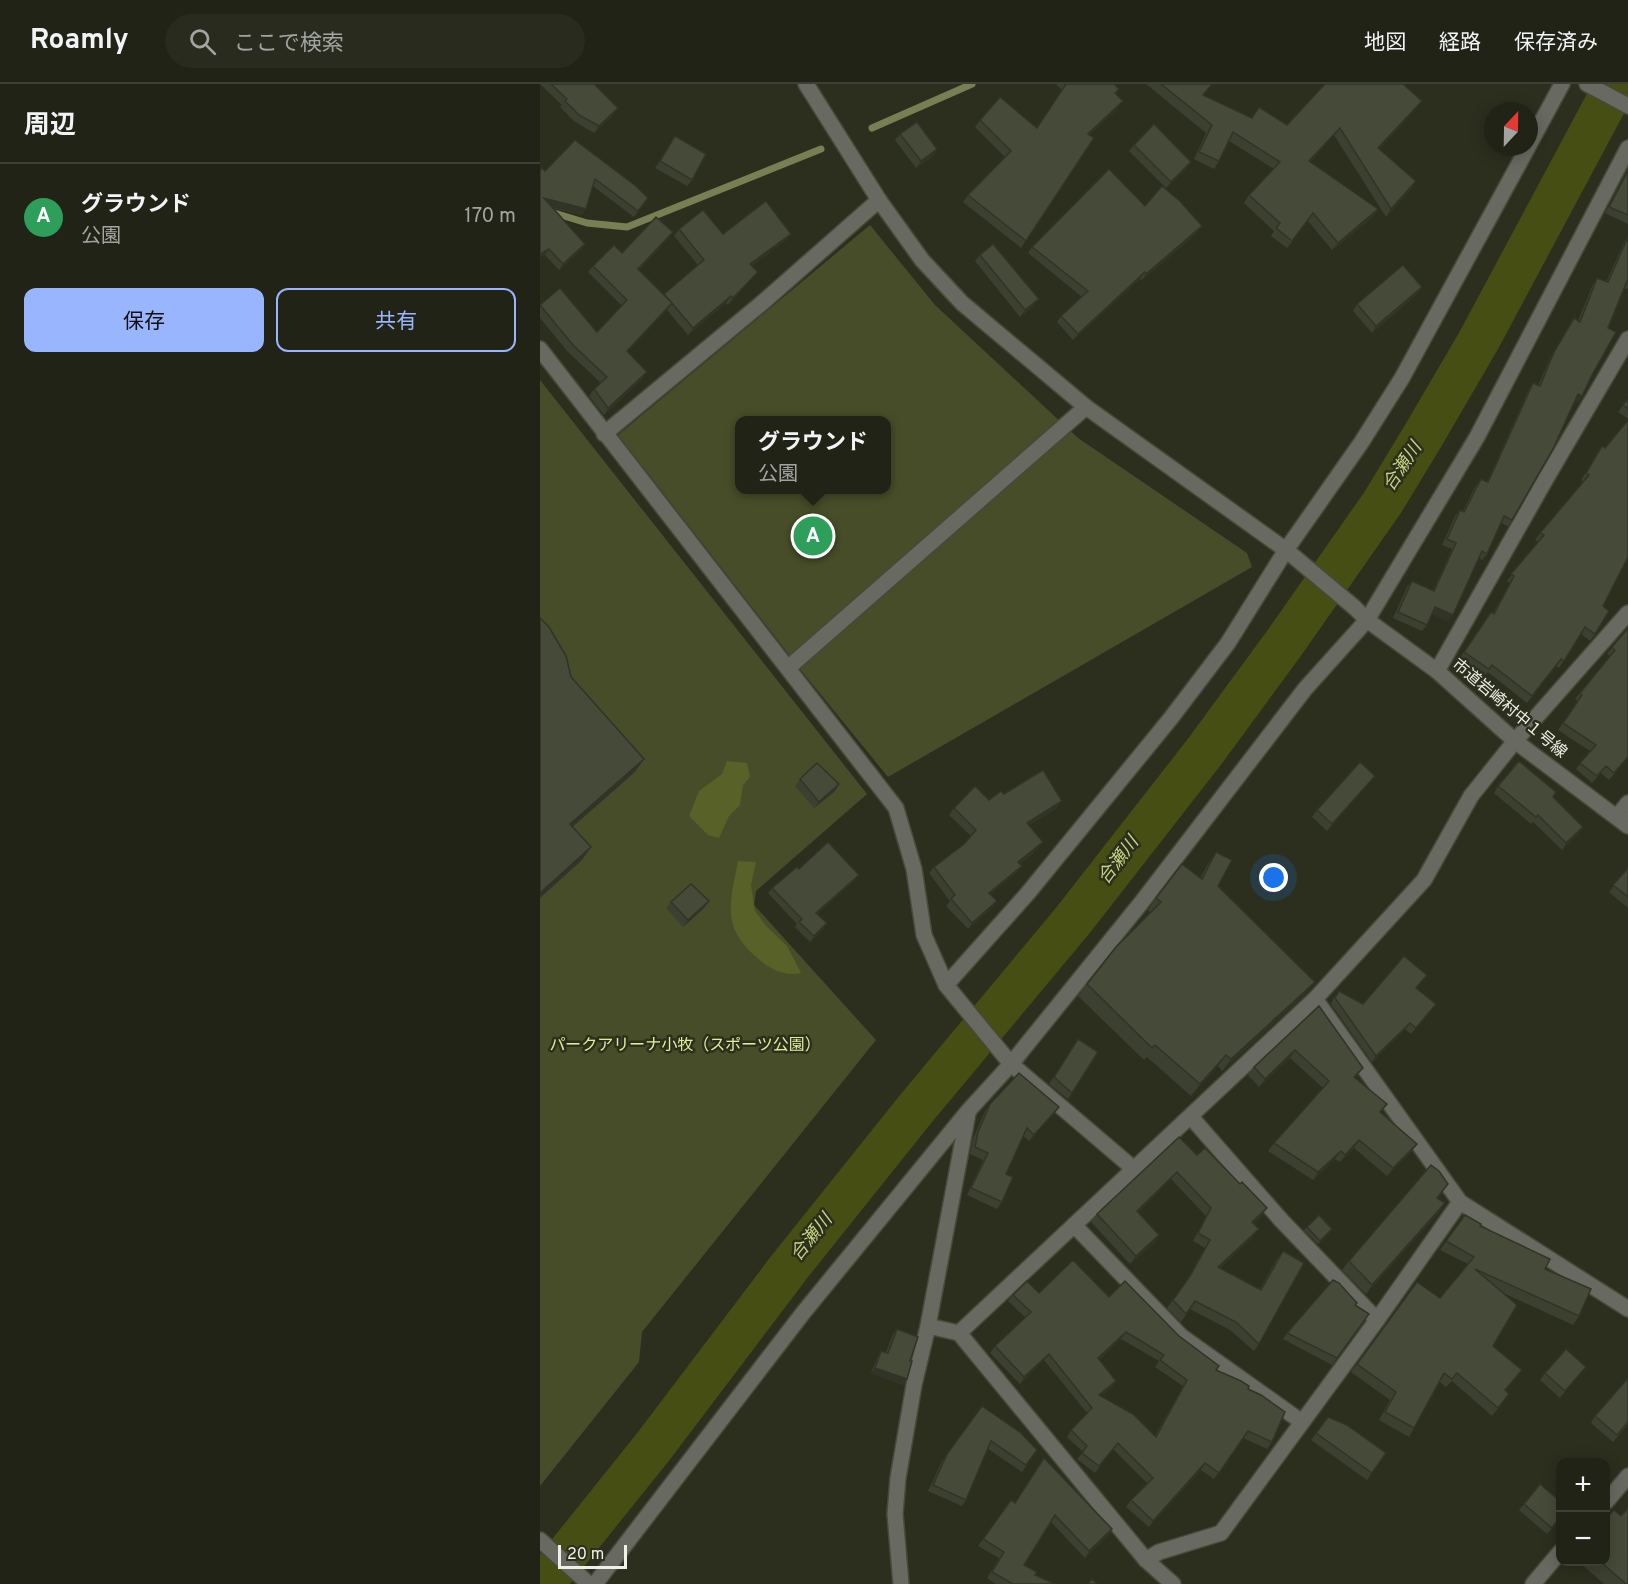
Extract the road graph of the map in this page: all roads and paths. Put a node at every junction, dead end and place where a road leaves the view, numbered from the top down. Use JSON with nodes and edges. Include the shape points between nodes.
{"nodes":[{"id":1,"x":806,"y":84,"type":"edge"},
{"id":2,"x":1562,"y":84,"type":"edge"},
{"id":3,"x":1587,"y":84,"type":"edge"},
{"id":4,"x":1628,"y":106,"type":"edge"},
{"id":5,"x":1538,"y":128,"type":"edge"},
{"id":6,"x":1628,"y":148,"type":"edge"},
{"id":7,"x":1523,"y":156,"type":"edge"},
{"id":8,"x":879,"y":200,"type":"junction"},
{"id":9,"x":1628,"y":339,"type":"edge"},
{"id":10,"x":540,"y":349,"type":"edge"},
{"id":11,"x":1086,"y":407,"type":"junction"},
{"id":12,"x":604,"y":434,"type":"junction"},
{"id":13,"x":1286,"y":550,"type":"junction"},
{"id":14,"x":1628,"y":613,"type":"edge"},
{"id":15,"x":1367,"y":620,"type":"junction"},
{"id":16,"x":788,"y":668,"type":"junction"},
{"id":17,"x":1437,"y":671,"type":"junction"},
{"id":18,"x":1515,"y":741,"type":"junction"},
{"id":19,"x":1628,"y":803,"type":"edge"},
{"id":20,"x":1622,"y":821,"type":"edge"},
{"id":21,"x":949,"y":989,"type":"junction"},
{"id":22,"x":1315,"y":999,"type":"junction"},
{"id":23,"x":1011,"y":1064,"type":"junction"},
{"id":24,"x":969,"y":1110,"type":"junction"},
{"id":25,"x":1191,"y":1117,"type":"junction"},
{"id":26,"x":1134,"y":1169,"type":"junction"},
{"id":27,"x":1460,"y":1202,"type":"junction"},
{"id":28,"x":1074,"y":1225,"type":"junction"},
{"id":29,"x":1628,"y":1309,"type":"edge"},
{"id":30,"x":1377,"y":1320,"type":"junction"},
{"id":31,"x":928,"y":1326,"type":"junction"},
{"id":32,"x":959,"y":1333,"type":"junction"},
{"id":33,"x":1302,"y":1422,"type":"junction"},
{"id":34,"x":1628,"y":1476,"type":"edge"},
{"id":35,"x":1610,"y":1496,"type":"edge"},
{"id":36,"x":540,"y":1540,"type":"edge"},
{"id":37,"x":1556,"y":1557,"type":"edge"},
{"id":38,"x":1146,"y":1560,"type":"junction"},
{"id":39,"x":590,"y":1583,"type":"edge"},
{"id":40,"x":901,"y":1584,"type":"edge"},
{"id":41,"x":1173,"y":1584,"type":"edge"},
{"id":42,"x":1533,"y":1584,"type":"edge"}],
"edges":[{"from":1,"to":8,"type":"street","name":"市道岩崎村中１号線"},
{"from":2,"to":5,"type":"street"},
{"from":3,"to":4,"type":"street"},
{"from":6,"to":15,"type":"street","via":[[1477,437]]},
{"from":7,"to":13,"type":"street","via":[[1402,378],[1362,443]]},
{"from":8,"to":11,"type":"street","name":"市道岩崎村中１号線","via":[[922,260],[962,303]]},
{"from":8,"to":12,"type":"street"},
{"from":9,"to":17,"type":"street"},
{"from":10,"to":12,"type":"street"},
{"from":11,"to":13,"type":"street","name":"市道岩崎村中１号線"},
{"from":11,"to":16,"type":"street"},
{"from":12,"to":16,"type":"street"},
{"from":13,"to":15,"type":"street","name":"市道岩崎村中１号線"},
{"from":13,"to":21,"type":"street","via":[[1228,643],[1171,718]]},
{"from":14,"to":18,"type":"street"},
{"from":15,"to":17,"type":"street","name":"市道岩崎村中１号線"},
{"from":15,"to":23,"type":"street","via":[[1305,689]]},
{"from":16,"to":21,"type":"street","via":[[896,808],[914,869],[924,935]]},
{"from":17,"to":18,"type":"street","name":"市道岩崎村中１号線"},
{"from":18,"to":20,"type":"street","name":"市道岩崎村中１号線"},
{"from":18,"to":22,"type":"street","via":[[1471,796],[1424,880]]},
{"from":19,"to":20,"type":"street"},
{"from":21,"to":23,"type":"street"},
{"from":22,"to":25,"type":"street"},
{"from":22,"to":27,"type":"street"},
{"from":23,"to":24,"type":"street"},
{"from":23,"to":26,"type":"street"},
{"from":24,"to":31,"type":"street"},
{"from":24,"to":39,"type":"street"},
{"from":25,"to":26,"type":"street"},
{"from":25,"to":30,"type":"street","via":[[1282,1221]]},
{"from":26,"to":28,"type":"street"},
{"from":27,"to":29,"type":"street"},
{"from":27,"to":30,"type":"street"},
{"from":28,"to":32,"type":"street"},
{"from":28,"to":33,"type":"street","via":[[1181,1336]]},
{"from":30,"to":33,"type":"street"},
{"from":31,"to":32,"type":"street"},
{"from":31,"to":40,"type":"street","via":[[898,1479],[896,1515]]},
{"from":32,"to":38,"type":"street"},
{"from":33,"to":38,"type":"street","via":[[1221,1533],[1159,1552]]},
{"from":34,"to":35,"type":"street"},
{"from":36,"to":39,"type":"street"},
{"from":37,"to":42,"type":"street"},
{"from":38,"to":41,"type":"street"}]}
